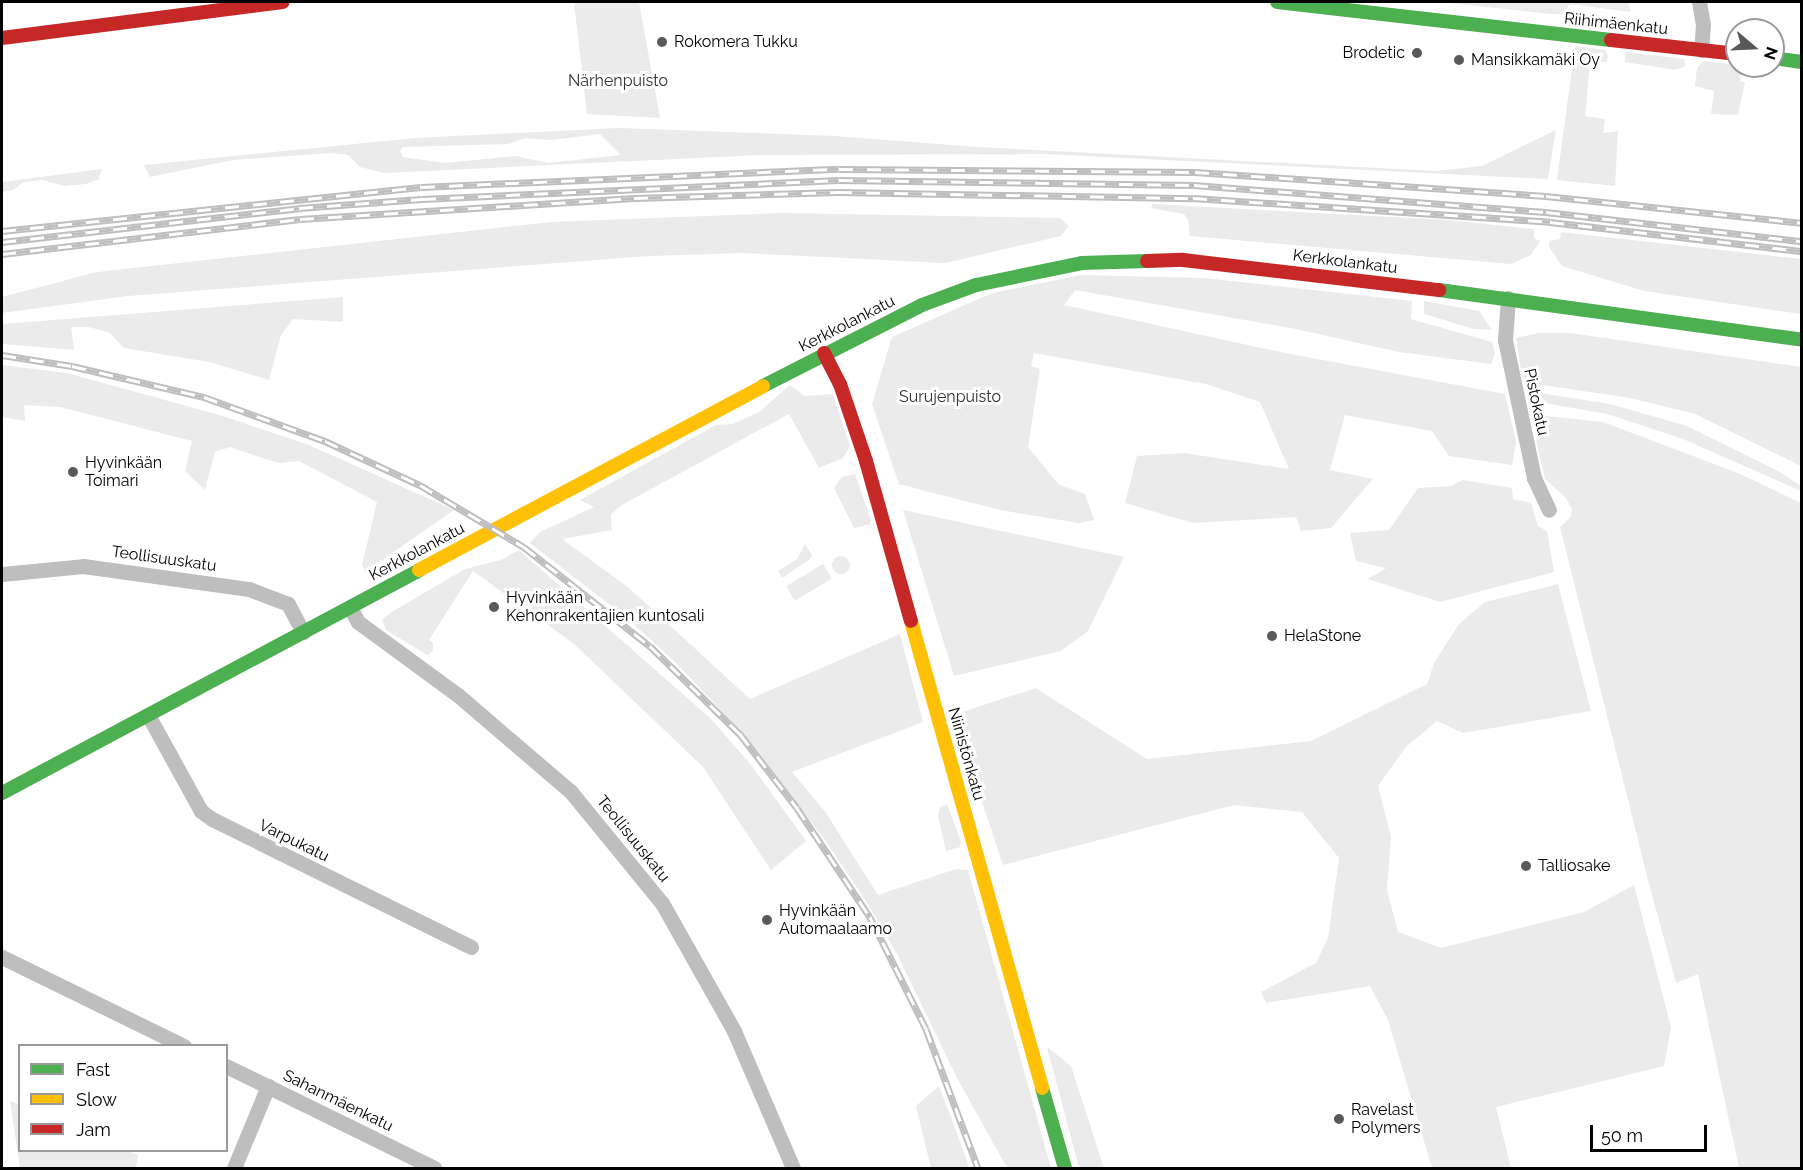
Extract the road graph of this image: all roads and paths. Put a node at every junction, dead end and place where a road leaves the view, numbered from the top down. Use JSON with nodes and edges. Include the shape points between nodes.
{"nodes":[{"id":1,"x":284,"y":2,"type":"edge"},
{"id":2,"x":1277,"y":2,"type":"edge"},
{"id":3,"x":1699,"y":2,"type":"edge"},
{"id":4,"x":2,"y":38,"type":"edge"},
{"id":5,"x":1701,"y":50,"type":"junction"},
{"id":6,"x":1725,"y":53,"type":"edge"},
{"id":7,"x":1785,"y":60,"type":"edge"},
{"id":8,"x":1802,"y":62,"type":"edge"},
{"id":9,"x":1508,"y":298,"type":"junction"},
{"id":10,"x":1802,"y":340,"type":"edge"},
{"id":11,"x":824,"y":353,"type":"junction"},
{"id":12,"x":1549,"y":510,"type":"dead end"},
{"id":13,"x":2,"y":574,"type":"edge"},
{"id":14,"x":350,"y":607,"type":"junction"},
{"id":15,"x":303,"y":632,"type":"junction"},
{"id":16,"x":148,"y":715,"type":"junction"},
{"id":17,"x":2,"y":793,"type":"edge"},
{"id":18,"x":471,"y":947,"type":"dead end"},
{"id":19,"x":2,"y":957,"type":"edge"},
{"id":20,"x":180,"y":1044,"type":"edge"},
{"id":21,"x":228,"y":1067,"type":"edge"},
{"id":22,"x":268,"y":1086,"type":"junction"},
{"id":23,"x":234,"y":1168,"type":"edge"},
{"id":24,"x":434,"y":1168,"type":"edge"},
{"id":25,"x":793,"y":1168,"type":"edge"},
{"id":26,"x":1065,"y":1168,"type":"edge"}],
"edges":[{"from":1,"to":4,"type":"main road"},
{"from":2,"to":5,"type":"main road","name":"Riihimäenkatu"},
{"from":3,"to":5,"type":"street","via":[[1703,24]]},
{"from":5,"to":6,"type":"main road","name":"Riihimäenkatu"},
{"from":7,"to":8,"type":"main road"},
{"from":9,"to":10,"type":"main road","name":"Kerkkolankatu"},
{"from":9,"to":11,"type":"main road","name":"Kerkkolankatu","via":[[1225,264],[1114,260],[1048,268],[976,285],[921,305]]},
{"from":9,"to":12,"type":"street","name":"Pistokatu","via":[[1503,333],[1534,478]]},
{"from":11,"to":14,"type":"main road","name":"Kerkkolankatu"},
{"from":11,"to":26,"type":"main road","name":"Niinistönkatu","via":[[856,427]]},
{"from":13,"to":15,"type":"street","name":"Teollisuuskatu","via":[[83,566],[249,589],[288,604]]},
{"from":14,"to":15,"type":"main road","name":"Kerkkolankatu"},
{"from":14,"to":25,"type":"street","name":"Teollisuuskatu","via":[[358,622],[459,696],[571,792],[662,903],[734,1031]]},
{"from":15,"to":16,"type":"main road","name":"Kerkkolankatu"},
{"from":16,"to":17,"type":"main road","name":"Kerkkolankatu"},
{"from":16,"to":18,"type":"street","name":"Varpukatu","via":[[201,811],[212,819]]},
{"from":19,"to":20,"type":"street"},
{"from":21,"to":22,"type":"street","name":"Sahanmäenkatu"},
{"from":22,"to":23,"type":"street"},
{"from":22,"to":24,"type":"street","name":"Sahanmäenkatu"}]}
